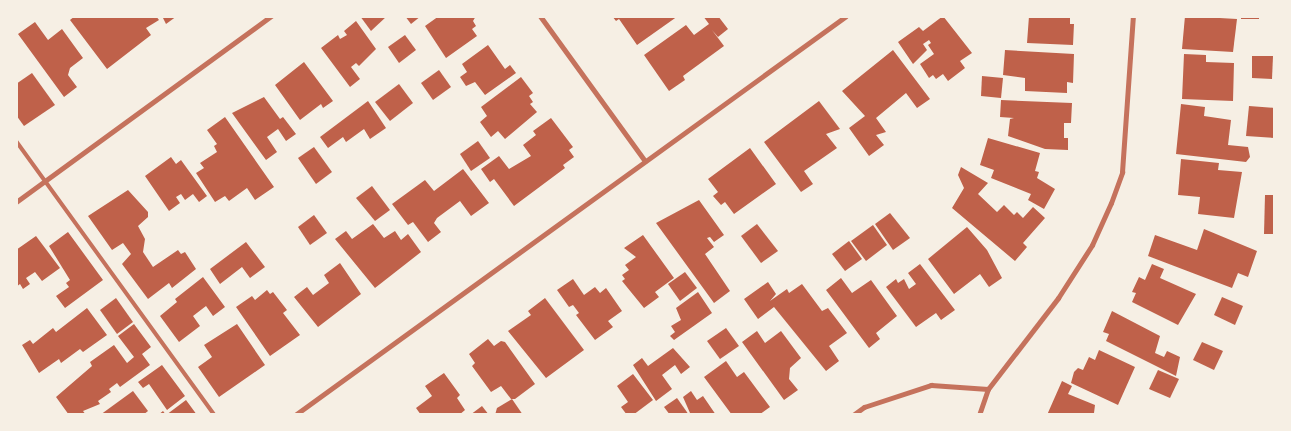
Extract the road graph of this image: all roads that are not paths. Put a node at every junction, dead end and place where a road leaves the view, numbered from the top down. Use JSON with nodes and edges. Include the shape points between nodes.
{"nodes":[{"id":1,"x":271,"y":16,"type":"edge"},
{"id":2,"x":540,"y":16,"type":"edge"},
{"id":3,"x":846,"y":16,"type":"edge"},
{"id":4,"x":1133,"y":16,"type":"edge"},
{"id":5,"x":16,"y":141,"type":"edge"},
{"id":6,"x":645,"y":162,"type":"junction"},
{"id":7,"x":45,"y":180,"type":"junction"},
{"id":8,"x":16,"y":202,"type":"edge"},
{"id":9,"x":988,"y":389,"type":"junction"},
{"id":10,"x":214,"y":415,"type":"edge"},
{"id":11,"x":296,"y":415,"type":"edge"},
{"id":12,"x":853,"y":415,"type":"edge"},
{"id":13,"x":979,"y":415,"type":"edge"}],
"edges":[{"from":1,"to":7,"type":"street"},
{"from":2,"to":6,"type":"street"},
{"from":3,"to":6,"type":"street"},
{"from":4,"to":9,"type":"street","via":[[1122,172],[1111,203],[1092,246],[1058,298]]},
{"from":5,"to":7,"type":"lane"},
{"from":6,"to":11,"type":"street"},
{"from":7,"to":8,"type":"street"},
{"from":7,"to":10,"type":"lane"},
{"from":9,"to":12,"type":"street","via":[[931,385],[864,407]]},
{"from":9,"to":13,"type":"street"}]}
